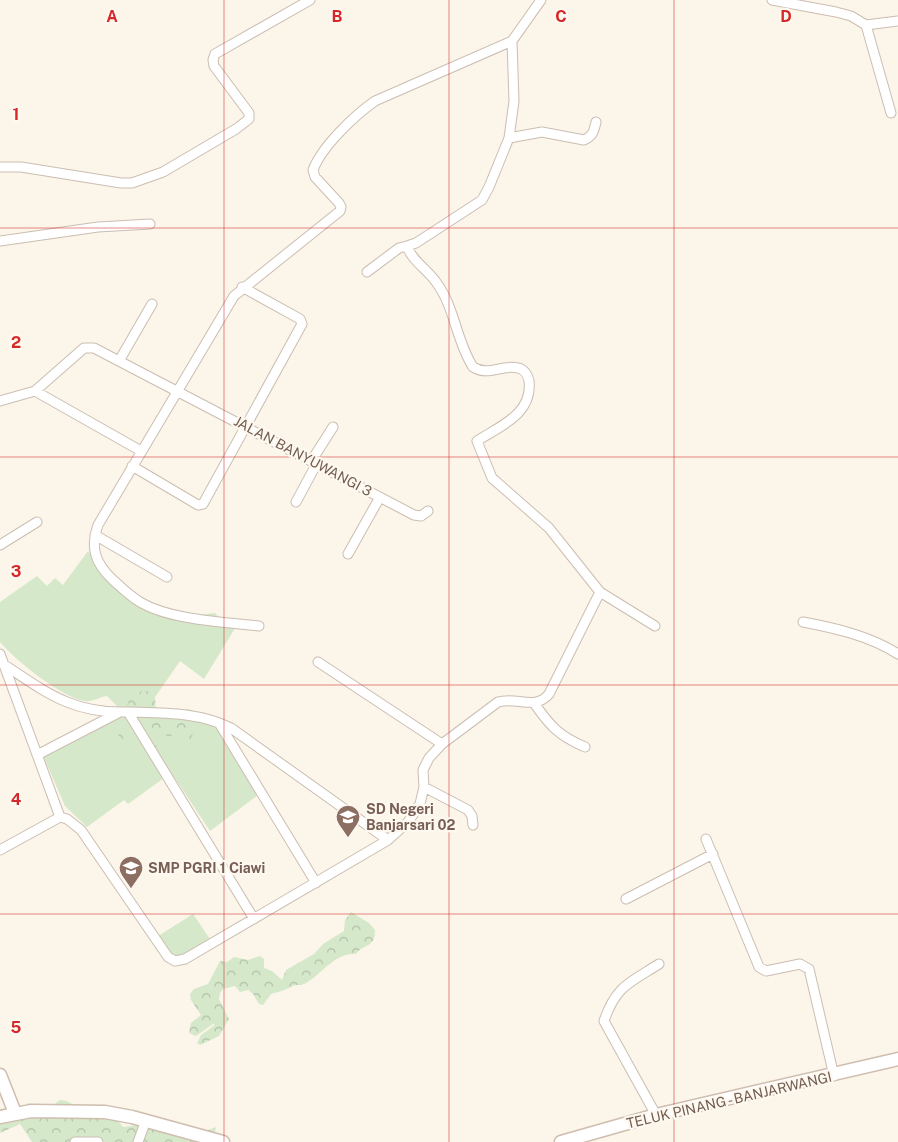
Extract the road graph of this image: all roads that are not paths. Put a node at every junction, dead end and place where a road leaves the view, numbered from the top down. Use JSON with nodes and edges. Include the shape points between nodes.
{"nodes":[{"id":1,"x":310,"y":0,"type":"edge"},
{"id":2,"x":542,"y":0,"type":"edge"},
{"id":3,"x":772,"y":0,"type":"edge"},
{"id":4,"x":898,"y":21,"type":"edge"},
{"id":5,"x":866,"y":25,"type":"junction"},
{"id":6,"x":512,"y":42,"type":"junction"},
{"id":7,"x":891,"y":113,"type":"dead end"},
{"id":8,"x":596,"y":122,"type":"dead end"},
{"id":9,"x":509,"y":138,"type":"junction"},
{"id":10,"x":0,"y":167,"type":"edge"},
{"id":11,"x":150,"y":224,"type":"dead end"},
{"id":12,"x":0,"y":241,"type":"edge"},
{"id":13,"x":407,"y":246,"type":"junction"},
{"id":14,"x":367,"y":272,"type":"dead end"},
{"id":15,"x":242,"y":287,"type":"junction"},
{"id":16,"x":152,"y":304,"type":"dead end"},
{"id":17,"x":119,"y":361,"type":"junction"},
{"id":18,"x":178,"y":390,"type":"junction"},
{"id":19,"x":35,"y":391,"type":"junction"},
{"id":20,"x":0,"y":401,"type":"edge"},
{"id":21,"x":246,"y":426,"type":"junction"},
{"id":22,"x":333,"y":427,"type":"dead end"},
{"id":23,"x":141,"y":451,"type":"junction"},
{"id":24,"x":314,"y":462,"type":"junction"},
{"id":25,"x":132,"y":466,"type":"junction"},
{"id":26,"x":380,"y":497,"type":"junction"},
{"id":27,"x":296,"y":502,"type":"dead end"},
{"id":28,"x":428,"y":511,"type":"dead end"},
{"id":29,"x":37,"y":522,"type":"dead end"},
{"id":30,"x":95,"y":535,"type":"junction"},
{"id":31,"x":0,"y":545,"type":"edge"},
{"id":32,"x":348,"y":554,"type":"dead end"},
{"id":33,"x":167,"y":578,"type":"dead end"},
{"id":34,"x":600,"y":592,"type":"junction"},
{"id":35,"x":803,"y":622,"type":"dead end"},
{"id":36,"x":259,"y":626,"type":"dead end"},
{"id":37,"x":655,"y":626,"type":"dead end"},
{"id":38,"x":0,"y":654,"type":"edge"},
{"id":39,"x":898,"y":654,"type":"edge"},
{"id":40,"x":318,"y":662,"type":"dead end"},
{"id":41,"x":3,"y":664,"type":"junction"},
{"id":42,"x":534,"y":703,"type":"junction"},
{"id":43,"x":128,"y":712,"type":"junction"},
{"id":44,"x":118,"y":713,"type":"junction"},
{"id":45,"x":218,"y":722,"type":"junction"},
{"id":46,"x":442,"y":744,"type":"junction"},
{"id":47,"x":585,"y":747,"type":"dead end"},
{"id":48,"x":37,"y":755,"type":"junction"},
{"id":49,"x":424,"y":787,"type":"junction"},
{"id":50,"x":60,"y":818,"type":"junction"},
{"id":51,"x":473,"y":825,"type":"dead end"},
{"id":52,"x":706,"y":839,"type":"dead end"},
{"id":53,"x":388,"y":840,"type":"junction"},
{"id":54,"x":0,"y":850,"type":"edge"},
{"id":55,"x":714,"y":854,"type":"junction"},
{"id":56,"x":316,"y":883,"type":"junction"},
{"id":57,"x":626,"y":899,"type":"dead end"},
{"id":58,"x":254,"y":919,"type":"junction"},
{"id":59,"x":659,"y":964,"type":"dead end"},
{"id":60,"x":898,"y":1059,"type":"edge"},
{"id":61,"x":0,"y":1076,"type":"edge"},
{"id":62,"x":834,"y":1076,"type":"junction"},
{"id":63,"x":15,"y":1113,"type":"junction"},
{"id":64,"x":656,"y":1115,"type":"junction"},
{"id":65,"x":0,"y":1117,"type":"edge"},
{"id":66,"x":146,"y":1120,"type":"junction"},
{"id":67,"x":217,"y":1141,"type":"edge"},
{"id":68,"x":75,"y":1142,"type":"edge"},
{"id":69,"x":98,"y":1142,"type":"edge"},
{"id":70,"x":138,"y":1142,"type":"edge"},
{"id":71,"x":561,"y":1142,"type":"edge"}],
"edges":[{"from":1,"to":10,"type":"street","via":[[215,54],[214,66],[249,113],[249,118],[163,172],[132,183],[121,183],[21,167]]},
{"from":2,"to":6,"type":"street"},
{"from":3,"to":5,"type":"street","via":[[836,12]]},
{"from":4,"to":5,"type":"street"},
{"from":5,"to":7,"type":"street"},
{"from":6,"to":9,"type":"street","via":[[514,101]]},
{"from":6,"to":15,"type":"street","via":[[405,88],[359,112],[330,145],[314,170],[315,177],[339,203],[340,211]]},
{"from":8,"to":9,"type":"street","via":[[594,131],[584,140],[542,132]]},
{"from":9,"to":13,"type":"street","via":[[482,200]]},
{"from":11,"to":12,"type":"street","via":[[98,227]]},
{"from":13,"to":14,"type":"street"},
{"from":13,"to":34,"type":"street","via":[[446,298],[473,367],[489,372],[520,368],[529,378],[530,391],[518,416],[477,441],[498,486],[549,528]]},
{"from":15,"to":18,"type":"street","via":[[223,312]]},
{"from":15,"to":21,"type":"street","via":[[302,321]]},
{"from":16,"to":17,"type":"street"},
{"from":17,"to":18,"type":"street","name":"JALAN BANYUWANGI 3"},
{"from":17,"to":19,"type":"street","name":"JALAN BANYUWANGI 3","via":[[94,348],[84,348]]},
{"from":18,"to":21,"type":"street","name":"JALAN BANYUWANGI 3"},
{"from":18,"to":23,"type":"street"},
{"from":19,"to":20,"type":"street"},
{"from":19,"to":23,"type":"street"},
{"from":21,"to":24,"type":"street","name":"JALAN BANYUWANGI 3"},
{"from":21,"to":25,"type":"street","via":[[200,505]]},
{"from":22,"to":24,"type":"street"},
{"from":23,"to":25,"type":"street"},
{"from":24,"to":26,"type":"street","name":"JALAN BANYUWANGI 3"},
{"from":24,"to":27,"type":"street"},
{"from":25,"to":30,"type":"street"},
{"from":26,"to":28,"type":"street","name":"JALAN BANYUWANGI 3","via":[[414,515],[421,516]]},
{"from":26,"to":32,"type":"street"},
{"from":29,"to":31,"type":"street"},
{"from":30,"to":33,"type":"street"},
{"from":30,"to":36,"type":"street","via":[[93,551],[105,572],[140,602],[179,615]]},
{"from":34,"to":37,"type":"street"},
{"from":34,"to":42,"type":"street","via":[[549,694]]},
{"from":35,"to":39,"type":"street","via":[[863,638]]},
{"from":38,"to":41,"type":"street"},
{"from":40,"to":46,"type":"street"},
{"from":41,"to":44,"type":"street","via":[[62,702]]},
{"from":41,"to":48,"type":"street"},
{"from":42,"to":46,"type":"street","via":[[498,702]]},
{"from":42,"to":47,"type":"street","via":[[560,735]]},
{"from":43,"to":44,"type":"street"},
{"from":43,"to":45,"type":"street","via":[[193,715]]},
{"from":43,"to":58,"type":"street"},
{"from":44,"to":48,"type":"street"},
{"from":45,"to":53,"type":"street","via":[[244,736]]},
{"from":45,"to":56,"type":"street"},
{"from":46,"to":49,"type":"street","via":[[423,770]]},
{"from":48,"to":50,"type":"street"},
{"from":49,"to":51,"type":"street","via":[[468,810]]},
{"from":49,"to":53,"type":"street","via":[[416,811]]},
{"from":50,"to":54,"type":"street"},
{"from":50,"to":58,"type":"street","via":[[67,819],[81,830],[171,960],[180,961]]},
{"from":52,"to":55,"type":"street"},
{"from":53,"to":56,"type":"street"},
{"from":55,"to":57,"type":"street"},
{"from":55,"to":62,"type":"street","via":[[759,967],[766,971],[800,964],[809,969]]},
{"from":56,"to":58,"type":"street"},
{"from":59,"to":64,"type":"street","via":[[618,991],[604,1021]]},
{"from":60,"to":62,"type":"main road","name":"TELUK PINANG - BANJARWANGI"},
{"from":61,"to":63,"type":"main road"},
{"from":62,"to":64,"type":"main road","name":"TELUK PINANG - BANJARWANGI"},
{"from":63,"to":65,"type":"main road"},
{"from":63,"to":66,"type":"main road","via":[[105,1112]]},
{"from":64,"to":71,"type":"main road","name":"TELUK PINANG - BANJARWANGI"},
{"from":66,"to":67,"type":"main road"},
{"from":66,"to":70,"type":"street"},
{"from":68,"to":69,"type":"street"}]}
